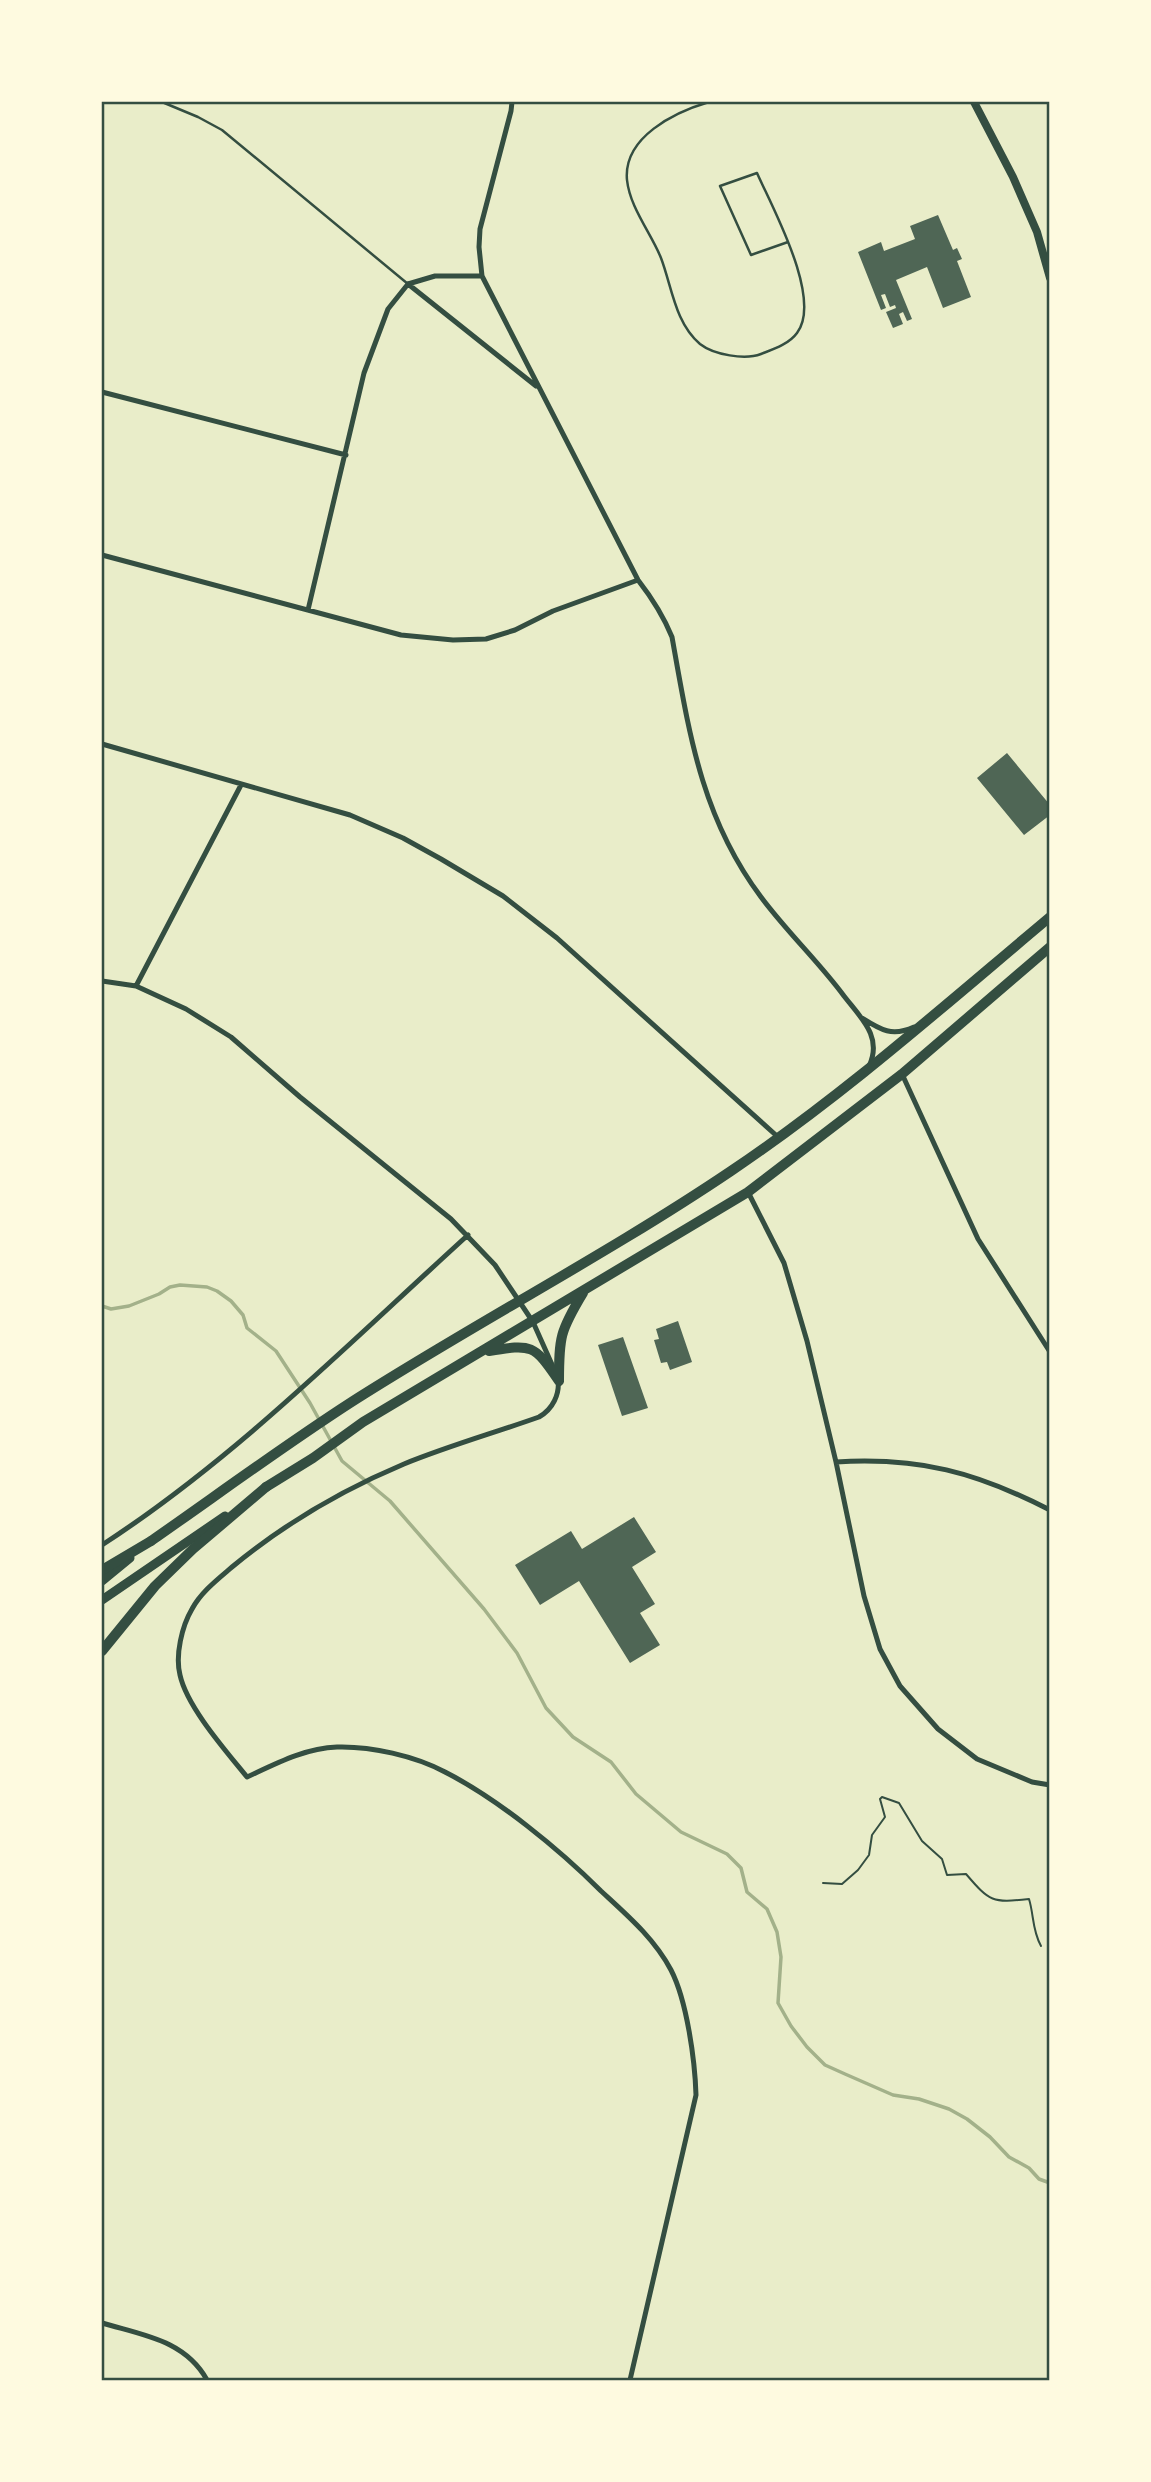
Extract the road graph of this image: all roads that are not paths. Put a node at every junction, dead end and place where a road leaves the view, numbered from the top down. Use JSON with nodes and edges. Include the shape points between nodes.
{"nodes":[{"id":1,"x":162,"y":102,"type":"edge"},
{"id":2,"x":512,"y":102,"type":"edge"},
{"id":3,"x":709,"y":102,"type":"edge"},
{"id":4,"x":974,"y":102,"type":"edge"},
{"id":5,"x":788,"y":242,"type":"junction"},
{"id":6,"x":482,"y":276,"type":"junction"},
{"id":7,"x":1049,"y":278,"type":"edge"},
{"id":8,"x":408,"y":284,"type":"junction"},
{"id":9,"x":539,"y":388,"type":"junction"},
{"id":10,"x":102,"y":392,"type":"edge"},
{"id":11,"x":346,"y":455,"type":"junction"},
{"id":12,"x":102,"y":555,"type":"edge"},
{"id":13,"x":638,"y":580,"type":"junction"},
{"id":14,"x":308,"y":610,"type":"junction"},
{"id":15,"x":102,"y":744,"type":"edge"},
{"id":16,"x":241,"y":785,"type":"junction"},
{"id":17,"x":1049,"y":917,"type":"edge"},
{"id":18,"x":1049,"y":947,"type":"edge"},
{"id":19,"x":102,"y":981,"type":"edge"},
{"id":20,"x":136,"y":986,"type":"junction"},
{"id":21,"x":859,"y":1017,"type":"junction"},
{"id":22,"x":924,"y":1023,"type":"junction"},
{"id":23,"x":902,"y":1074,"type":"junction"},
{"id":24,"x":863,"y":1075,"type":"junction"},
{"id":25,"x":778,"y":1137,"type":"junction"},
{"id":26,"x":748,"y":1192,"type":"junction"},
{"id":27,"x":468,"y":1236,"type":"junction"},
{"id":28,"x":584,"y":1291,"type":"junction"},
{"id":29,"x":519,"y":1300,"type":"junction"},
{"id":30,"x":533,"y":1322,"type":"junction"},
{"id":31,"x":1048,"y":1347,"type":"edge"},
{"id":32,"x":483,"y":1352,"type":"junction"},
{"id":33,"x":559,"y":1381,"type":"junction"},
{"id":34,"x":836,"y":1462,"type":"junction"},
{"id":35,"x":267,"y":1487,"type":"junction"},
{"id":36,"x":1049,"y":1509,"type":"edge"},
{"id":37,"x":151,"y":1541,"type":"junction"},
{"id":38,"x":102,"y":1545,"type":"edge"},
{"id":39,"x":102,"y":1570,"type":"edge"},
{"id":40,"x":102,"y":1581,"type":"edge"},
{"id":41,"x":102,"y":1600,"type":"edge"},
{"id":42,"x":102,"y":1651,"type":"edge"},
{"id":43,"x":1049,"y":1784,"type":"edge"},
{"id":44,"x":102,"y":2323,"type":"edge"},
{"id":45,"x":207,"y":2381,"type":"edge"},
{"id":46,"x":630,"y":2381,"type":"edge"}],
"edges":[{"from":1,"to":8,"type":"lane","via":[[222,130]]},
{"from":2,"to":6,"type":"street","via":[[480,229]]},
{"from":3,"to":5,"type":"lane","via":[[690,107],[653,129],[628,162],[627,181],[661,257],[684,328],[702,346],[753,357],[779,347],[797,333],[805,295]]},
{"from":4,"to":7,"type":"main road","via":[[1037,232]]},
{"from":5,"to":5,"type":"lane","via":[[757,173],[720,186],[751,255]]},
{"from":6,"to":8,"type":"street","via":[[435,275]]},
{"from":6,"to":9,"type":"street"},
{"from":8,"to":9,"type":"street"},
{"from":8,"to":11,"type":"street","via":[[388,309],[372,348]]},
{"from":9,"to":13,"type":"street"},
{"from":10,"to":11,"type":"street"},
{"from":11,"to":14,"type":"street"},
{"from":12,"to":14,"type":"street"},
{"from":13,"to":14,"type":"street","via":[[486,639],[401,635]]},
{"from":13,"to":21,"type":"street","via":[[657,604],[671,637],[697,766],[727,839],[761,897]]},
{"from":15,"to":16,"type":"street"},
{"from":16,"to":20,"type":"street"},
{"from":16,"to":25,"type":"street","via":[[350,815],[441,859],[503,896],[557,938]]},
{"from":17,"to":22,"type":"highway"},
{"from":18,"to":23,"type":"highway"},
{"from":19,"to":20,"type":"street"},
{"from":20,"to":27,"type":"street","via":[[231,1037]]},
{"from":21,"to":22,"type":"street","via":[[892,1033]]},
{"from":21,"to":24,"type":"street","via":[[875,1042]]},
{"from":22,"to":24,"type":"highway"},
{"from":23,"to":26,"type":"highway"},
{"from":23,"to":31,"type":"street","via":[[978,1239]]},
{"from":24,"to":25,"type":"highway"},
{"from":25,"to":29,"type":"highway","via":[[628,1238]]},
{"from":26,"to":28,"type":"highway"},
{"from":26,"to":34,"type":"street","via":[[784,1263]]},
{"from":27,"to":29,"type":"street"},
{"from":27,"to":38,"type":"street","via":[[271,1415]]},
{"from":28,"to":30,"type":"highway"},
{"from":28,"to":33,"type":"highway","via":[[564,1324]]},
{"from":29,"to":30,"type":"street"},
{"from":29,"to":37,"type":"highway","via":[[350,1404]]},
{"from":30,"to":32,"type":"highway"},
{"from":30,"to":33,"type":"street"},
{"from":32,"to":33,"type":"highway","via":[[514,1347],[535,1350]]},
{"from":32,"to":35,"type":"highway","via":[[363,1422]]},
{"from":33,"to":46,"type":"street","via":[[556,1398],[539,1417],[405,1464],[334,1498],[268,1538],[192,1608],[182,1632],[180,1675],[206,1724],[247,1777],[292,1756],[336,1747],[413,1758],[444,1771],[484,1794],[580,1868],[660,1951],[673,1973],[682,2006],[696,2095]]},
{"from":34,"to":36,"type":"street","via":[[908,1462],[958,1472]]},
{"from":34,"to":43,"type":"street","via":[[864,1596],[880,1649],[900,1686],[938,1729],[977,1759],[1032,1782]]},
{"from":35,"to":41,"type":"main road"},
{"from":35,"to":42,"type":"highway","via":[[155,1586]]},
{"from":37,"to":39,"type":"highway"},
{"from":37,"to":40,"type":"main road"},
{"from":44,"to":45,"type":"street","via":[[172,2346],[197,2363]]}]}
